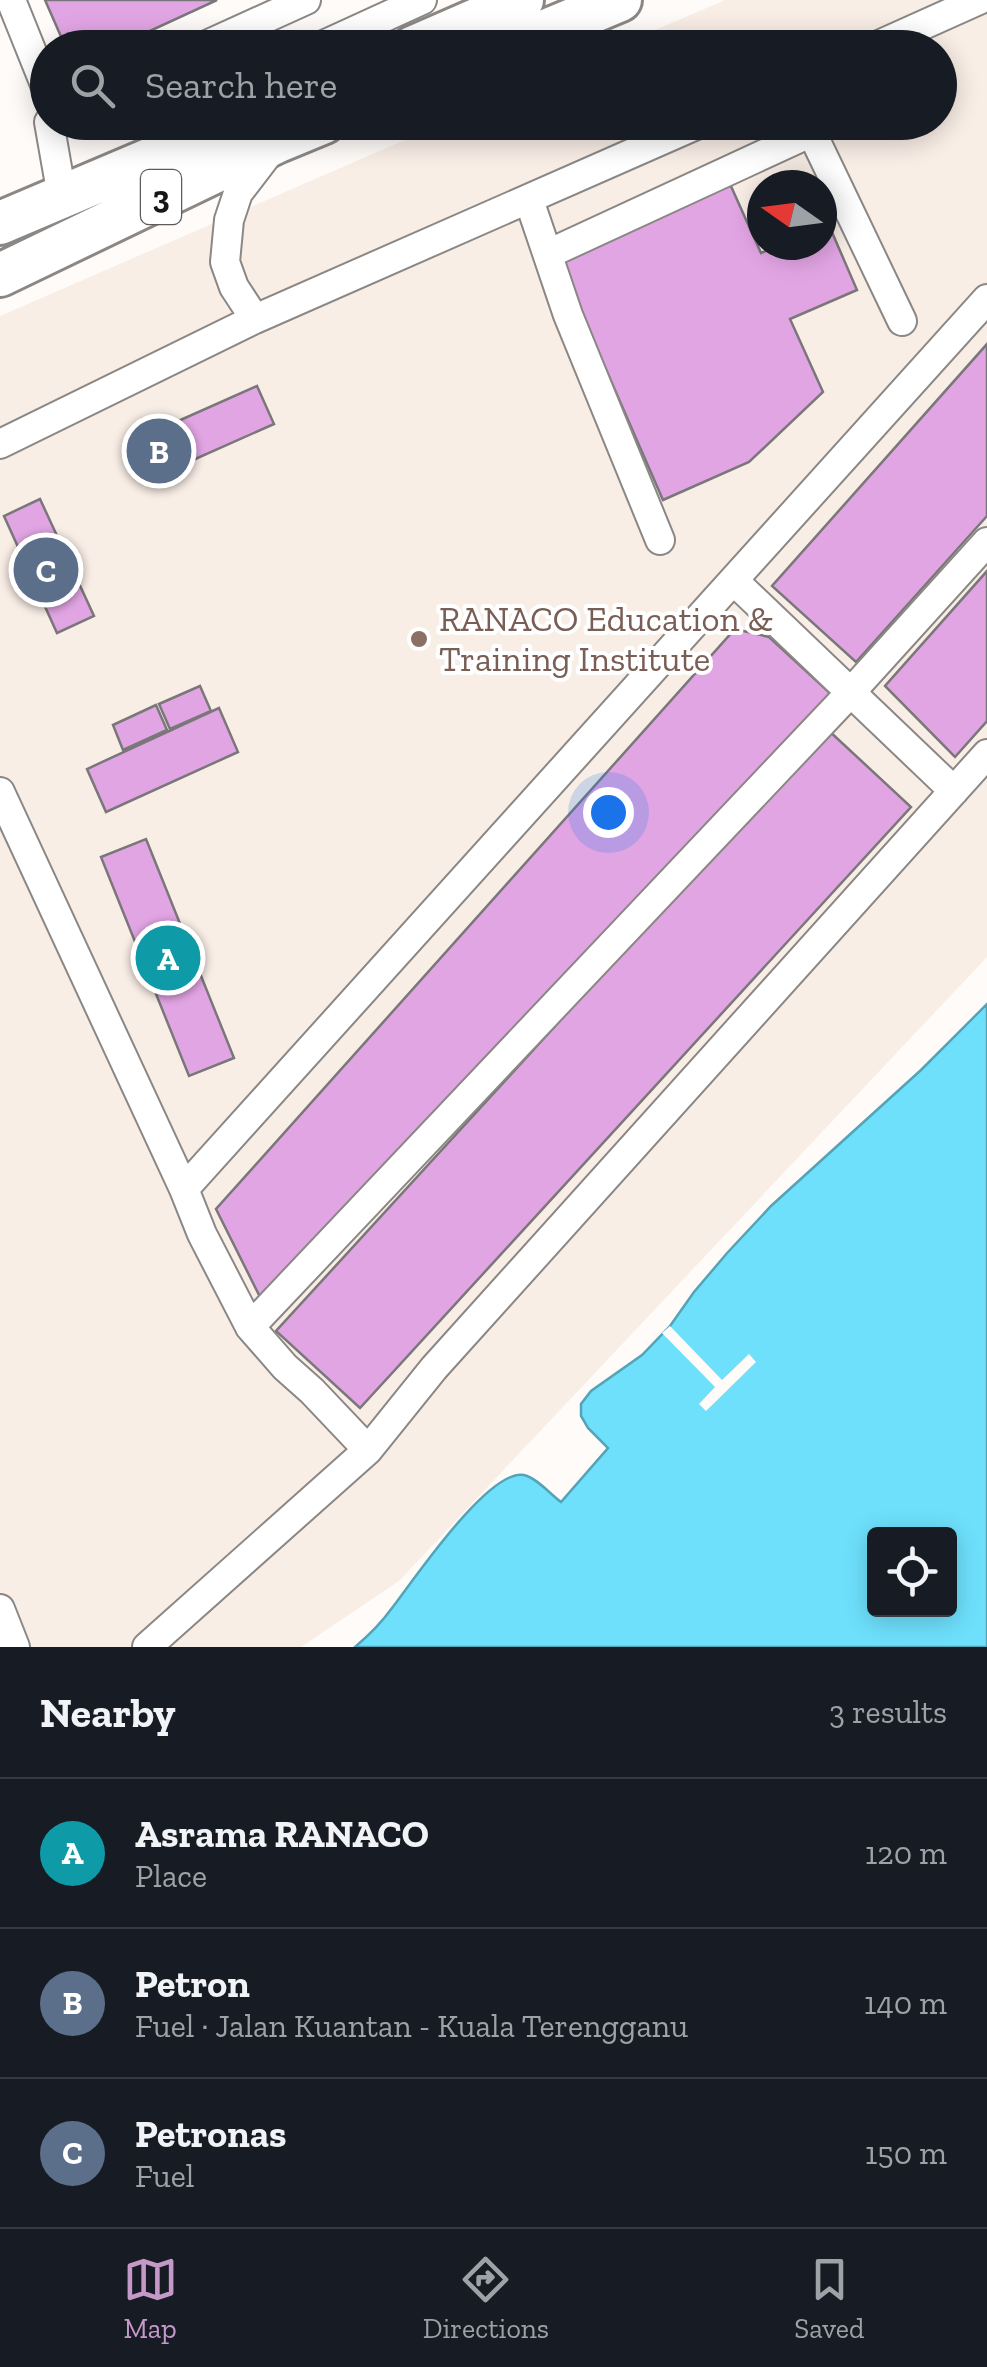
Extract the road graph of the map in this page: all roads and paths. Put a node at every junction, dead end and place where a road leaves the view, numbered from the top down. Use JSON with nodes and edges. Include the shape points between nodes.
{"nodes":[{"id":1,"x":11,"y":0,"type":"edge"},
{"id":2,"x":306,"y":0,"type":"edge"},
{"id":3,"x":422,"y":0,"type":"edge"},
{"id":4,"x":522,"y":0,"type":"edge"},
{"id":5,"x":620,"y":0,"type":"edge"},
{"id":6,"x":979,"y":0,"type":"edge"},
{"id":7,"x":240,"y":30,"type":"edge"},
{"id":8,"x":356,"y":30,"type":"edge"},
{"id":9,"x":453,"y":30,"type":"edge"},
{"id":10,"x":549,"y":30,"type":"edge"},
{"id":11,"x":912,"y":30,"type":"edge"},
{"id":12,"x":30,"y":47,"type":"edge"},
{"id":13,"x":52,"y":140,"type":"edge"},
{"id":14,"x":174,"y":140,"type":"edge"},
{"id":15,"x":196,"y":140,"type":"edge"},
{"id":16,"x":664,"y":140,"type":"edge"},
{"id":17,"x":783,"y":140,"type":"edge"},
{"id":18,"x":816,"y":140,"type":"edge"},
{"id":19,"x":278,"y":141,"type":"joint"},
{"id":20,"x":134,"y":167,"type":"junction"},
{"id":21,"x":62,"y":196,"type":"junction"},
{"id":22,"x":529,"y":200,"type":"junction"},
{"id":23,"x":0,"y":222,"type":"edge"},
{"id":24,"x":548,"y":254,"type":"junction"},
{"id":25,"x":0,"y":275,"type":"edge"},
{"id":26,"x":987,"y":299,"type":"edge"},
{"id":27,"x":255,"y":319,"type":"junction"},
{"id":28,"x":902,"y":320,"type":"dead end"},
{"id":29,"x":0,"y":444,"type":"edge"},
{"id":30,"x":660,"y":540,"type":"dead end"},
{"id":31,"x":987,"y":542,"type":"edge"},
{"id":32,"x":734,"y":581,"type":"junction"},
{"id":33,"x":850,"y":692,"type":"junction"},
{"id":34,"x":987,"y":754,"type":"edge"},
{"id":35,"x":954,"y":791,"type":"junction"},
{"id":36,"x":0,"y":792,"type":"edge"},
{"id":37,"x":184,"y":1189,"type":"junction"},
{"id":38,"x":250,"y":1327,"type":"junction"},
{"id":39,"x":368,"y":1450,"type":"junction"},
{"id":40,"x":0,"y":1609,"type":"edge"},
{"id":41,"x":15,"y":1647,"type":"edge"},
{"id":42,"x":146,"y":1647,"type":"edge"}],
"edges":[{"from":1,"to":12,"type":"street"},
{"from":2,"to":7,"type":"street"},
{"from":3,"to":8,"type":"street"},
{"from":4,"to":9,"type":"highway"},
{"from":5,"to":10,"type":"highway"},
{"from":6,"to":11,"type":"street"},
{"from":13,"to":21,"type":"street"},
{"from":14,"to":20,"type":"street"},
{"from":15,"to":20,"type":"highway","number":"3"},
{"from":16,"to":22,"type":"street"},
{"from":17,"to":24,"type":"street"},
{"from":18,"to":28,"type":"street"},
{"from":19,"to":25,"type":"highway","number":"3"},
{"from":19,"to":27,"type":"street","via":[[238,193],[229,220],[226,262]]},
{"from":20,"to":21,"type":"highway","number":"3"},
{"from":21,"to":23,"type":"highway","number":"3"},
{"from":22,"to":24,"type":"street"},
{"from":22,"to":27,"type":"street"},
{"from":24,"to":30,"type":"street"},
{"from":26,"to":32,"type":"street"},
{"from":27,"to":29,"type":"street"},
{"from":31,"to":33,"type":"street"},
{"from":32,"to":33,"type":"street"},
{"from":32,"to":37,"type":"street"},
{"from":33,"to":35,"type":"street"},
{"from":33,"to":38,"type":"street"},
{"from":34,"to":35,"type":"street"},
{"from":35,"to":39,"type":"street","via":[[434,1368]]},
{"from":36,"to":37,"type":"street"},
{"from":37,"to":38,"type":"street"},
{"from":38,"to":39,"type":"street"},
{"from":39,"to":42,"type":"street"},
{"from":40,"to":41,"type":"street"}]}
